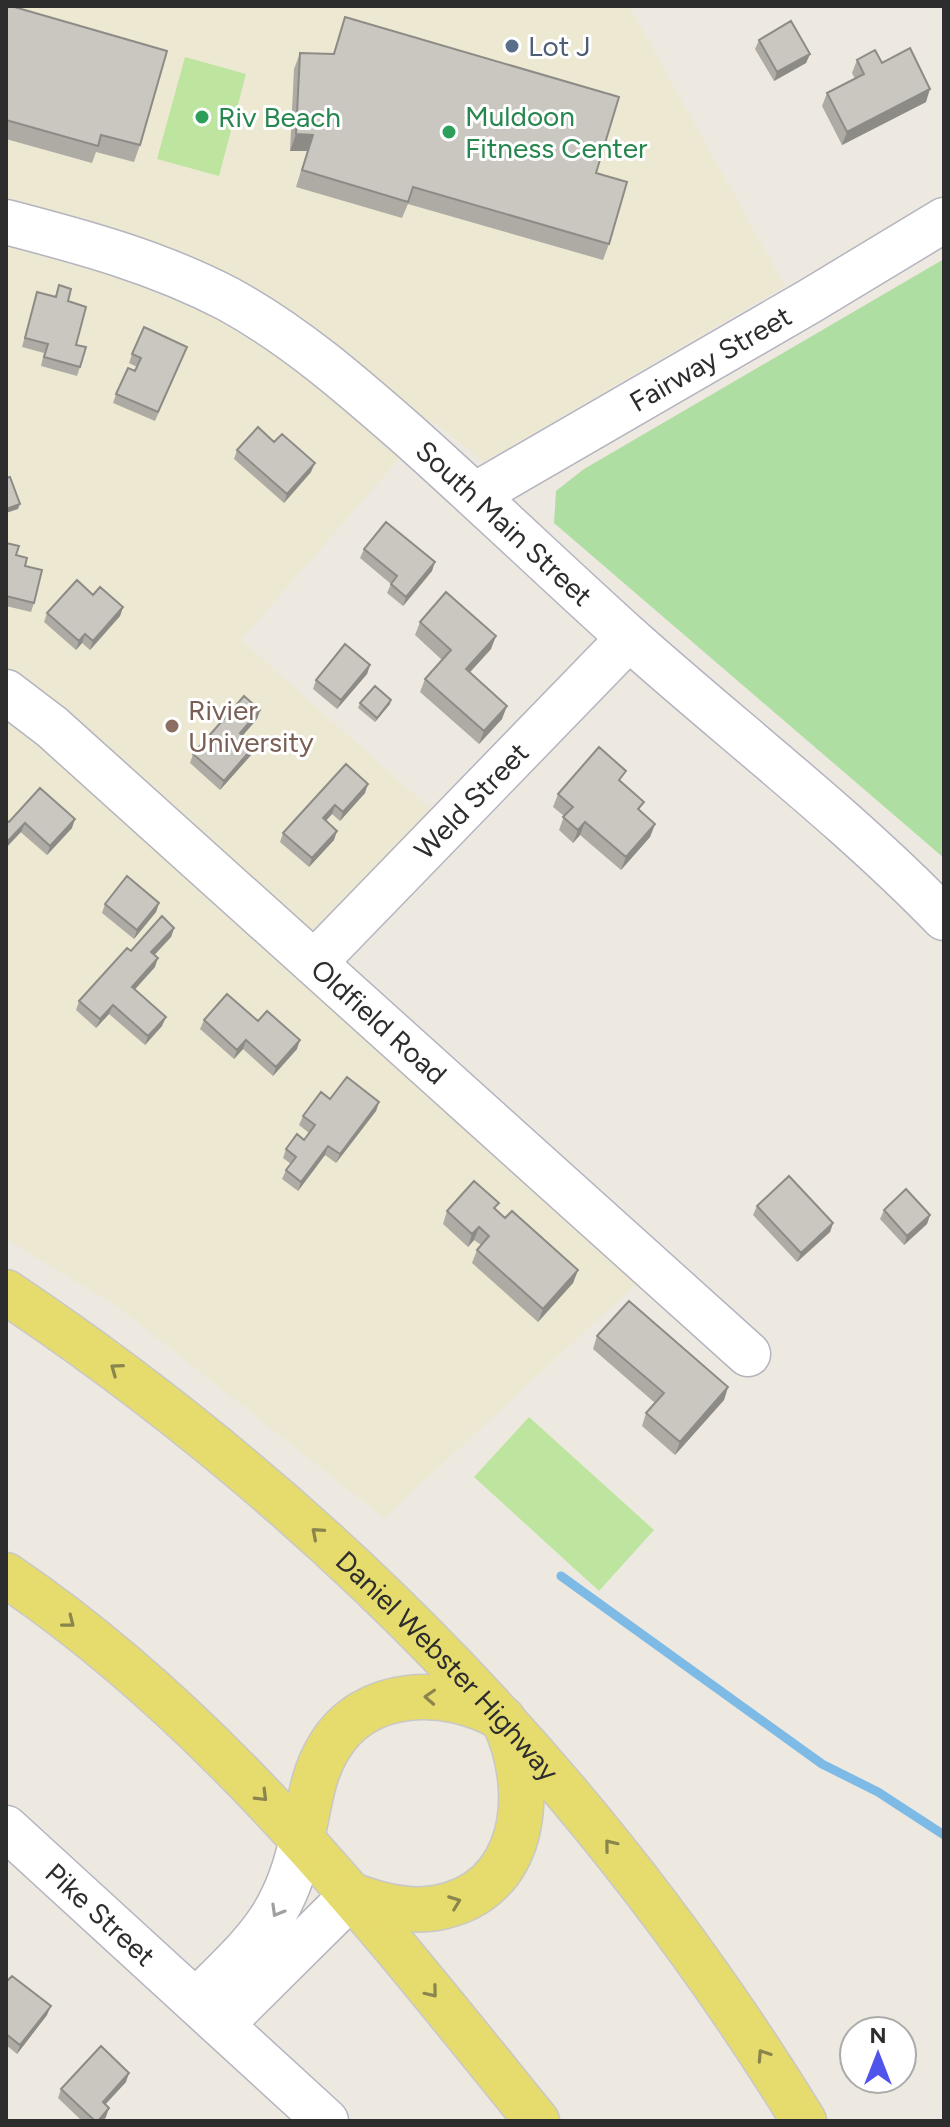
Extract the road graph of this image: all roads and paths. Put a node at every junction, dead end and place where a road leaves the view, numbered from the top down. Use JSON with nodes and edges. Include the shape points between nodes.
{"nodes":[{"id":1,"x":944,"y":220,"type":"edge"},
{"id":2,"x":6,"y":222,"type":"edge"},
{"id":3,"x":475,"y":495,"type":"junction"},
{"id":4,"x":629,"y":638,"type":"junction"},
{"id":5,"x":6,"y":692,"type":"edge"},
{"id":6,"x":944,"y":918,"type":"edge"},
{"id":7,"x":314,"y":963,"type":"junction"},
{"id":8,"x":6,"y":1292,"type":"edge"},
{"id":9,"x":748,"y":1354,"type":"dead end"},
{"id":10,"x":6,"y":1575,"type":"edge"},
{"id":11,"x":503,"y":1719,"type":"junction"},
{"id":12,"x":6,"y":1828,"type":"edge"},
{"id":13,"x":302,"y":1838,"type":"junction"},
{"id":14,"x":352,"y":1895,"type":"junction"},
{"id":15,"x":209,"y":2013,"type":"junction"},
{"id":16,"x":326,"y":2121,"type":"edge"},
{"id":17,"x":537,"y":2121,"type":"edge"},
{"id":18,"x":804,"y":2121,"type":"edge"}],
"edges":[{"from":1,"to":3,"type":"street","name":"Fairway Street"},
{"from":2,"to":3,"type":"street","name":"South Main Street","via":[[113,250],[229,300],[349,383]]},
{"from":3,"to":4,"type":"street","name":"South Main Street"},
{"from":4,"to":6,"type":"street","name":"South Main Street"},
{"from":4,"to":7,"type":"street","name":"Weld Street"},
{"from":5,"to":7,"type":"street","name":"Oldfield Road","via":[[52,727]]},
{"from":7,"to":9,"type":"street","name":"Oldfield Road"},
{"from":11,"to":8,"type":"main road","name":"Daniel Webster Highway","one_way":true,"via":[[370,1581],[248,1473],[149,1393]]},
{"from":10,"to":13,"type":"main road","one_way":true,"via":[[149,1688]]},
{"from":11,"to":13,"type":"main road","one_way":true,"via":[[466,1702],[431,1696],[399,1698],[367,1710],[339,1732],[320,1764]]},
{"from":14,"to":11,"type":"main road","one_way":true,"via":[[387,1906],[437,1908],[466,1898],[492,1878],[517,1838],[522,1806],[517,1755]]},
{"from":18,"to":11,"type":"main road","name":"Daniel Webster Highway","one_way":true,"via":[[662,1912]]},
{"from":12,"to":15,"type":"street","name":"Pike Street"},
{"from":13,"to":14,"type":"main road"},
{"from":13,"to":15,"type":"street","one_way":true,"via":[[275,1915]]},
{"from":14,"to":15,"type":"street"},
{"from":14,"to":17,"type":"main road","one_way":true},
{"from":15,"to":16,"type":"street","name":"Pike Street"}]}
